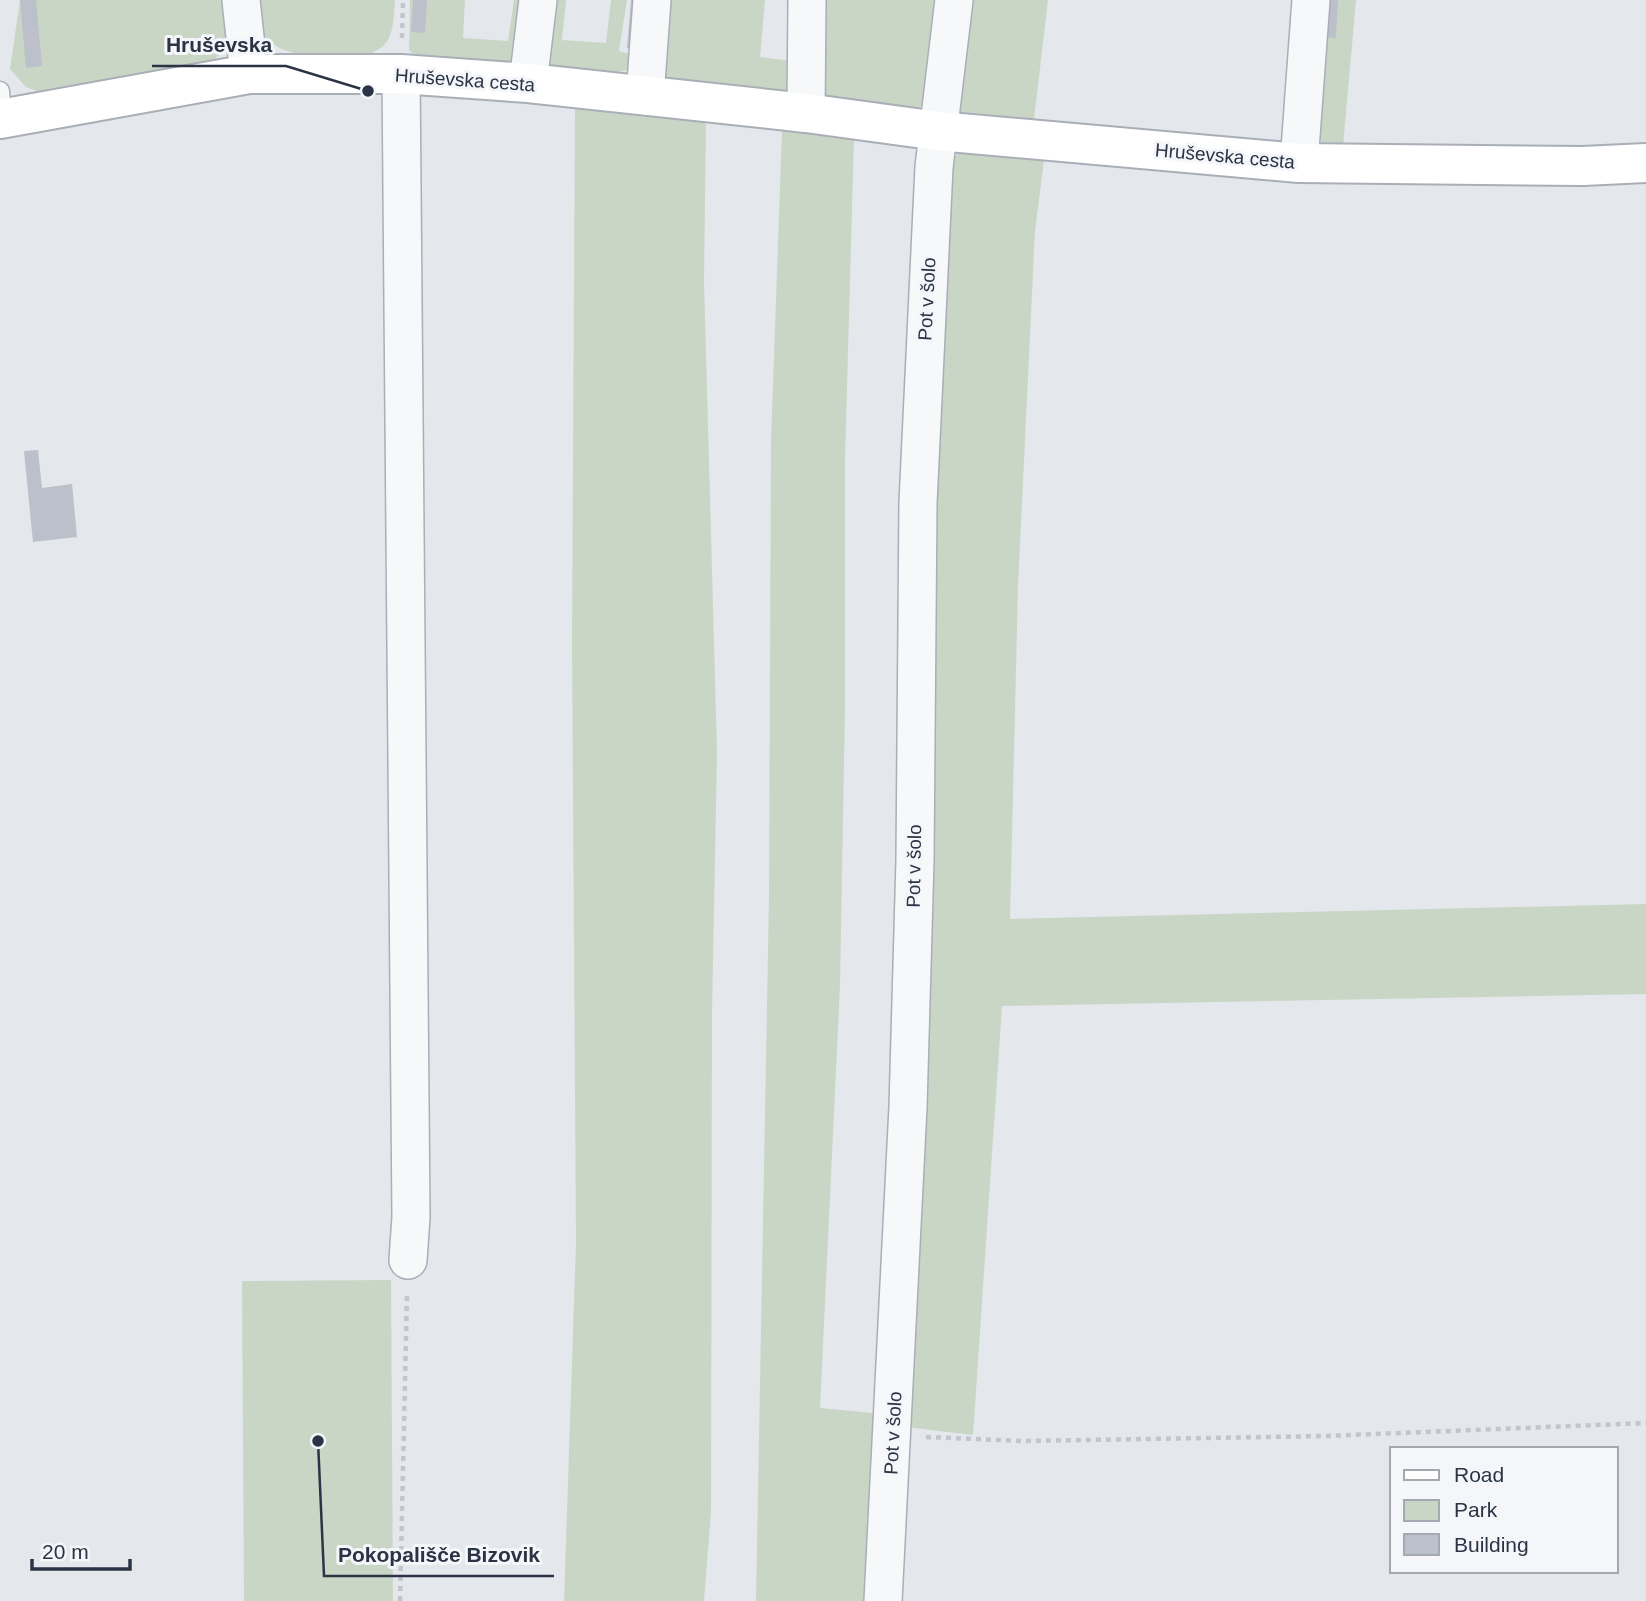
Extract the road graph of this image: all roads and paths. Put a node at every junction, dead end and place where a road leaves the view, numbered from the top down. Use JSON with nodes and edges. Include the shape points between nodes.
{"nodes":[{"id":1,"x":241,"y":0,"type":"edge"},
{"id":2,"x":538,"y":0,"type":"edge"},
{"id":3,"x":652,"y":0,"type":"edge"},
{"id":4,"x":807,"y":0,"type":"edge"},
{"id":5,"x":954,"y":0,"type":"edge"},
{"id":6,"x":1311,"y":0,"type":"edge"},
{"id":7,"x":249,"y":74,"type":"junction"},
{"id":8,"x":401,"y":74,"type":"junction"},
{"id":9,"x":528,"y":83,"type":"junction"},
{"id":10,"x":645,"y":96,"type":"junction"},
{"id":11,"x":1,"y":109,"type":"edge"},
{"id":12,"x":806,"y":113,"type":"junction"},
{"id":13,"x":938,"y":131,"type":"junction"},
{"id":14,"x":1299,"y":163,"type":"junction"},
{"id":15,"x":1646,"y":163,"type":"edge"},
{"id":16,"x":408,"y":1260,"type":"joint"},
{"id":17,"x":1646,"y":1423,"type":"edge"},
{"id":18,"x":894,"y":1433,"type":"junction"},
{"id":19,"x":400,"y":1601,"type":"edge"},
{"id":20,"x":883,"y":1601,"type":"edge"}],
"edges":[{"from":1,"to":7,"type":"street"},
{"from":2,"to":9,"type":"street"},
{"from":3,"to":10,"type":"street"},
{"from":4,"to":12,"type":"street"},
{"from":5,"to":13,"type":"street","name":"Pot v šolo"},
{"from":6,"to":14,"type":"street"},
{"from":7,"to":8,"type":"street","name":"Hruševska cesta"},
{"from":7,"to":11,"type":"street","name":"Hruševska cesta"},
{"from":8,"to":9,"type":"street","name":"Hruševska cesta"},
{"from":8,"to":16,"type":"street"},
{"from":9,"to":10,"type":"street","name":"Hruševska cesta"},
{"from":10,"to":12,"type":"street","name":"Hruševska cesta"},
{"from":12,"to":13,"type":"street","name":"Hruševska cesta"},
{"from":13,"to":14,"type":"street","name":"Hruševska cesta"},
{"from":13,"to":18,"type":"street","name":"Pot v šolo","via":[[918,503],[912,970]]},
{"from":14,"to":15,"type":"street","name":"Hruševska cesta"},
{"from":16,"to":19,"type":"path"},
{"from":17,"to":18,"type":"path","via":[[1325,1436],[1023,1441]]},
{"from":18,"to":20,"type":"street","name":"Pot v šolo"}]}
